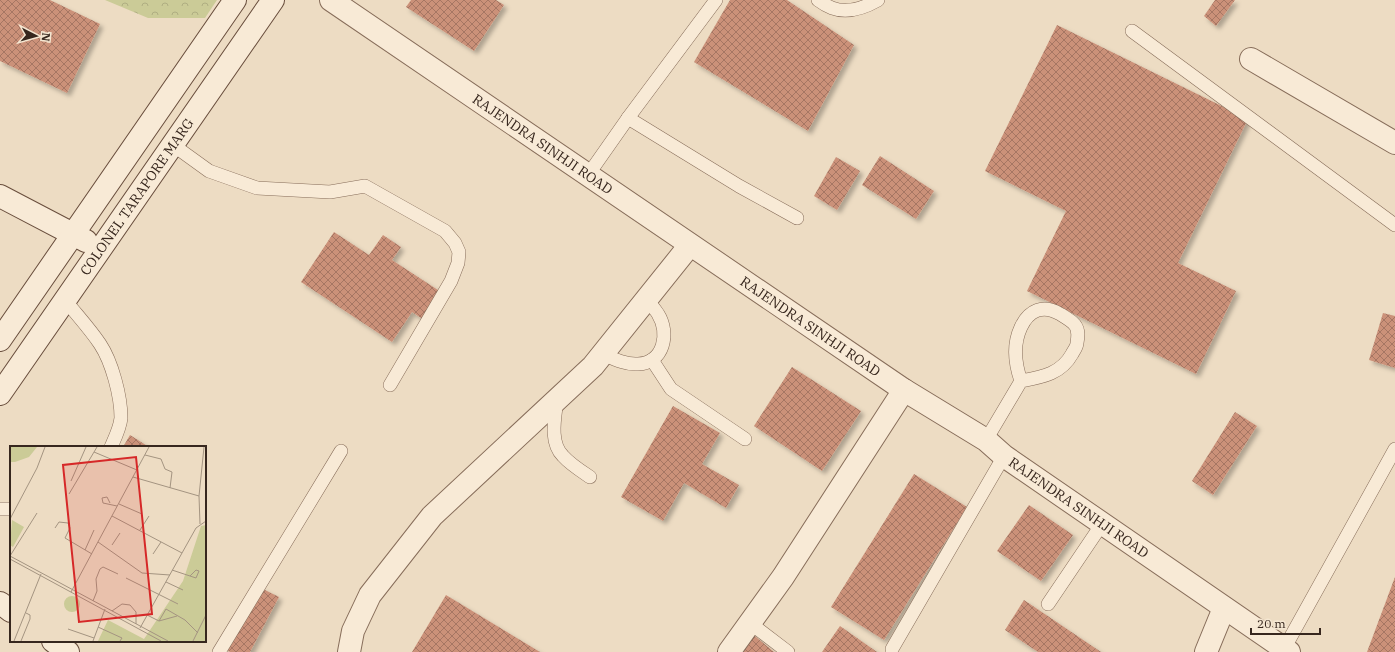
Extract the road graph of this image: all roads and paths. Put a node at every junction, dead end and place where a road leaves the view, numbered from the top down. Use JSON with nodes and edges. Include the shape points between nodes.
{"nodes":[{"id":1,"x":236,"y":0,"type":"edge"},
{"id":2,"x":273,"y":0,"type":"edge"},
{"id":3,"x":331,"y":0,"type":"edge"},
{"id":4,"x":716,"y":0,"type":"edge"},
{"id":5,"x":818,"y":0,"type":"edge"},
{"id":6,"x":878,"y":0,"type":"edge"},
{"id":7,"x":1132,"y":31,"type":"dead end"},
{"id":8,"x":1251,"y":59,"type":"dead end"},
{"id":9,"x":628,"y":118,"type":"junction"},
{"id":10,"x":1395,"y":144,"type":"edge"},
{"id":11,"x":173,"y":145,"type":"junction"},
{"id":12,"x":588,"y":175,"type":"junction"},
{"id":13,"x":0,"y":196,"type":"edge"},
{"id":14,"x":797,"y":218,"type":"dead end"},
{"id":15,"x":1395,"y":225,"type":"edge"},
{"id":16,"x":74,"y":234,"type":"junction"},
{"id":17,"x":690,"y":245,"type":"junction"},
{"id":18,"x":101,"y":249,"type":"junction"},
{"id":19,"x":646,"y":299,"type":"junction"},
{"id":20,"x":65,"y":300,"type":"junction"},
{"id":21,"x":0,"y":340,"type":"edge"},
{"id":22,"x":603,"y":354,"type":"junction"},
{"id":23,"x":652,"y":360,"type":"junction"},
{"id":24,"x":1021,"y":381,"type":"junction"},
{"id":25,"x":390,"y":385,"type":"dead end"},
{"id":26,"x":904,"y":390,"type":"junction"},
{"id":27,"x":0,"y":394,"type":"edge"},
{"id":28,"x":557,"y":399,"type":"junction"},
{"id":29,"x":745,"y":439,"type":"dead end"},
{"id":30,"x":986,"y":440,"type":"junction"},
{"id":31,"x":111,"y":446,"type":"edge"},
{"id":32,"x":1395,"y":449,"type":"edge"},
{"id":33,"x":341,"y":451,"type":"dead end"},
{"id":34,"x":1004,"y":456,"type":"junction"},
{"id":35,"x":590,"y":477,"type":"dead end"},
{"id":36,"x":0,"y":509,"type":"edge"},
{"id":37,"x":10,"y":510,"type":"edge"},
{"id":38,"x":1102,"y":524,"type":"junction"},
{"id":39,"x":0,"y":603,"type":"edge"},
{"id":40,"x":1048,"y":604,"type":"dead end"},
{"id":41,"x":1224,"y":608,"type":"junction"},
{"id":42,"x":10,"y":610,"type":"edge"},
{"id":43,"x":750,"y":623,"type":"junction"},
{"id":44,"x":54,"y":642,"type":"edge"},
{"id":45,"x":892,"y":649,"type":"dead end"},
{"id":46,"x":1286,"y":650,"type":"edge"},
{"id":47,"x":68,"y":652,"type":"edge"},
{"id":48,"x":219,"y":652,"type":"edge"},
{"id":49,"x":349,"y":652,"type":"edge"},
{"id":50,"x":729,"y":652,"type":"edge"},
{"id":51,"x":788,"y":652,"type":"edge"},
{"id":52,"x":1206,"y":652,"type":"edge"}],
"edges":[{"from":1,"to":16,"type":"street"},
{"from":2,"to":11,"type":"street","name":"COLONEL TARAPORE MARG"},
{"from":3,"to":12,"type":"street","name":"RAJENDRA SINHJI ROAD"},
{"from":4,"to":9,"type":"lane"},
{"from":5,"to":6,"type":"lane","via":[[832,8],[849,11]]},
{"from":7,"to":15,"type":"lane"},
{"from":8,"to":10,"type":"street"},
{"from":9,"to":12,"type":"lane"},
{"from":9,"to":14,"type":"lane"},
{"from":11,"to":18,"type":"street","name":"COLONEL TARAPORE MARG"},
{"from":11,"to":25,"type":"lane","via":[[209,171],[257,188],[330,192],[365,186],[445,231],[457,247],[458,263],[451,281]]},
{"from":12,"to":17,"type":"street","name":"RAJENDRA SINHJI ROAD"},
{"from":13,"to":16,"type":"street"},
{"from":16,"to":18,"type":"street"},
{"from":16,"to":21,"type":"street"},
{"from":17,"to":19,"type":"street"},
{"from":17,"to":26,"type":"street","name":"RAJENDRA SINHJI ROAD"},
{"from":18,"to":20,"type":"street","name":"COLONEL TARAPORE MARG"},
{"from":19,"to":22,"type":"street"},
{"from":19,"to":23,"type":"lane","via":[[663,325],[664,338],[660,353]]},
{"from":20,"to":27,"type":"street","name":"COLONEL TARAPORE MARG"},
{"from":20,"to":31,"type":"lane","via":[[100,344],[110,365],[121,418]]},
{"from":22,"to":23,"type":"lane","via":[[632,364]]},
{"from":22,"to":28,"type":"street"},
{"from":23,"to":29,"type":"lane","via":[[671,389]]},
{"from":24,"to":24,"type":"lane","via":[[1016,359],[1016,344],[1025,318],[1043,308],[1054,310],[1076,326],[1077,346],[1061,368],[1042,377]]},
{"from":24,"to":30,"type":"lane"},
{"from":26,"to":30,"type":"street","name":"RAJENDRA SINHJI ROAD"},
{"from":26,"to":43,"type":"street","via":[[784,577]]},
{"from":28,"to":35,"type":"lane","via":[[555,442],[562,456]]},
{"from":28,"to":49,"type":"street","via":[[432,516],[370,595],[353,631]]},
{"from":30,"to":34,"type":"street","name":"RAJENDRA SINHJI ROAD"},
{"from":32,"to":46,"type":"lane"},
{"from":33,"to":48,"type":"lane"},
{"from":34,"to":38,"type":"street","name":"RAJENDRA SINHJI ROAD"},
{"from":34,"to":45,"type":"lane"},
{"from":36,"to":37,"type":"lane"},
{"from":38,"to":40,"type":"lane"},
{"from":38,"to":41,"type":"street","name":"RAJENDRA SINHJI ROAD"},
{"from":39,"to":42,"type":"street"},
{"from":41,"to":46,"type":"street","name":"RAJENDRA SINHJI ROAD"},
{"from":41,"to":52,"type":"street"},
{"from":43,"to":50,"type":"street"},
{"from":43,"to":51,"type":"lane"},
{"from":44,"to":47,"type":"street"}]}
